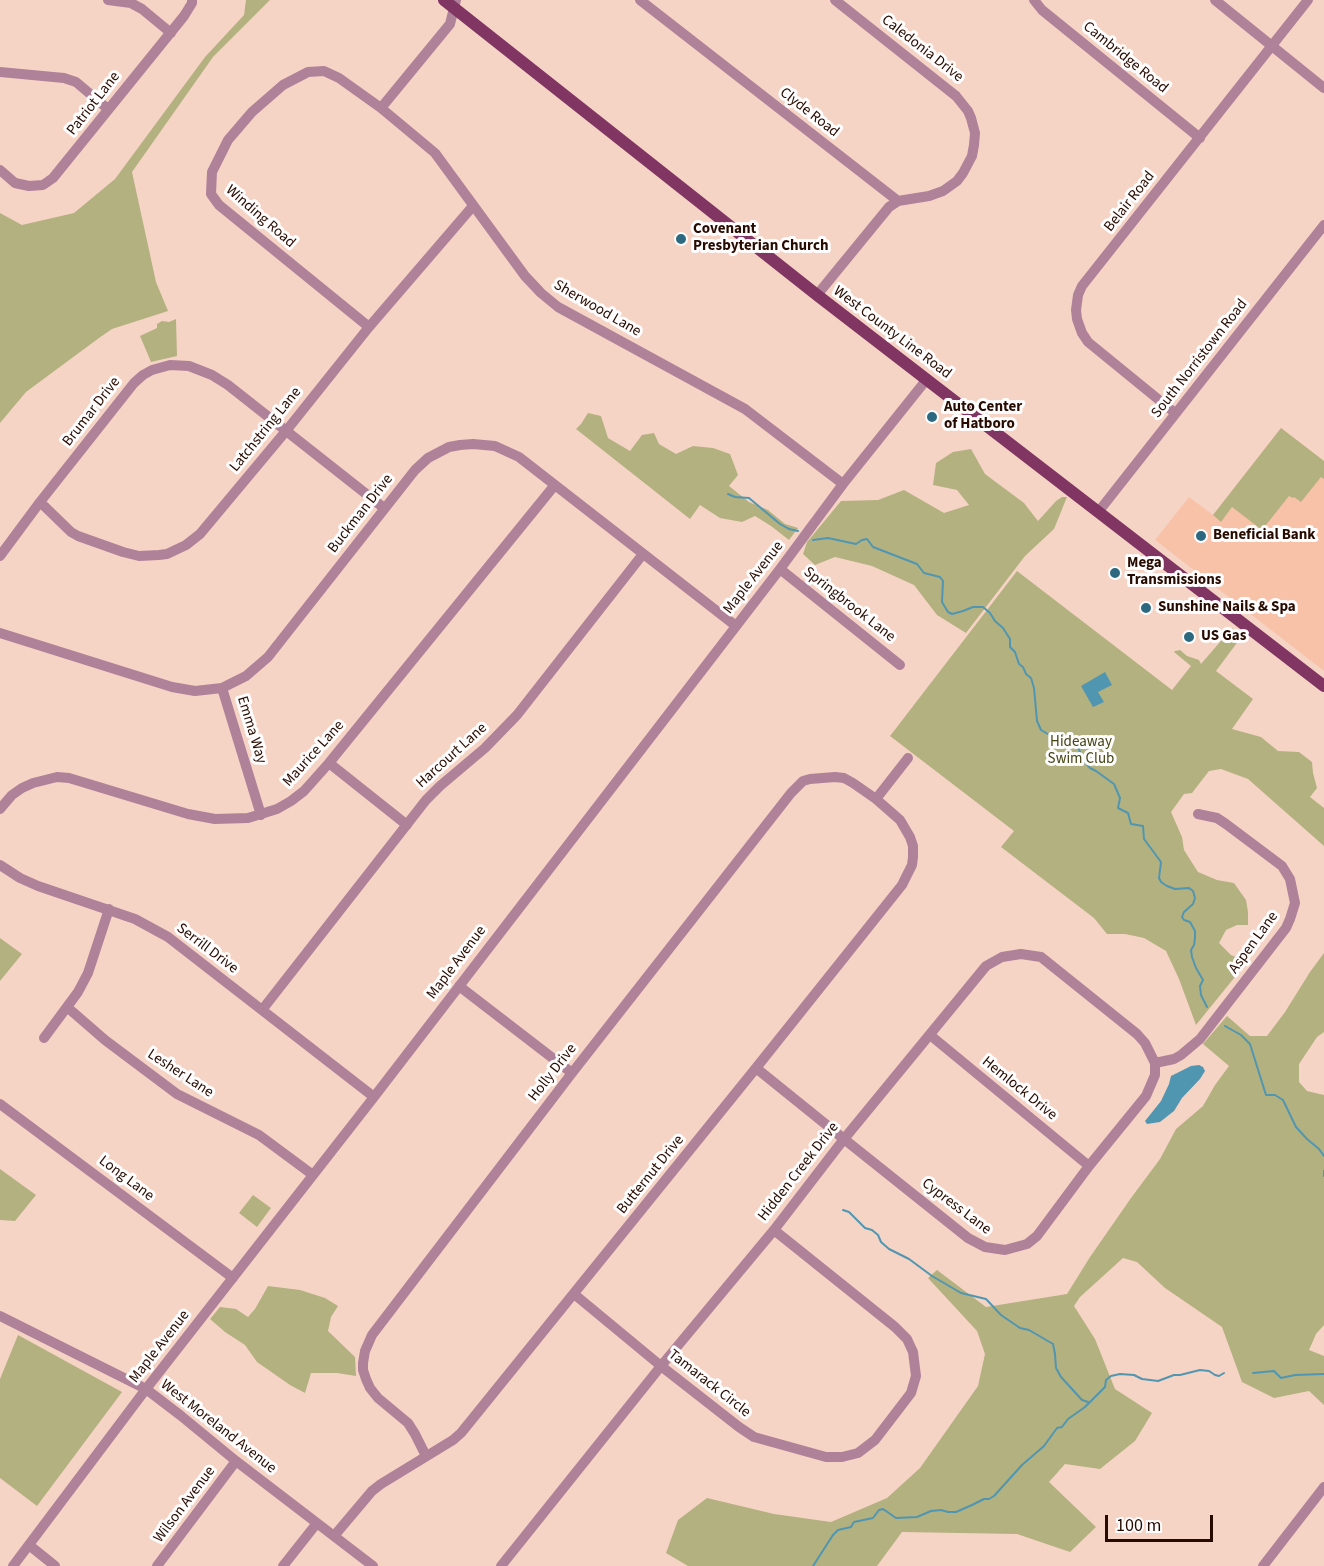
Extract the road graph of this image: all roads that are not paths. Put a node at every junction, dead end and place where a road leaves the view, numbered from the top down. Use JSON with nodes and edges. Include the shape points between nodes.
{"nodes":[{"id":1,"x":108,"y":0,"type":"edge"},
{"id":2,"x":192,"y":0,"type":"edge"},
{"id":3,"x":640,"y":0,"type":"edge"},
{"id":4,"x":835,"y":0,"type":"edge"},
{"id":5,"x":1034,"y":0,"type":"edge"},
{"id":6,"x":1215,"y":0,"type":"edge"},
{"id":7,"x":1308,"y":0,"type":"edge"},
{"id":8,"x":451,"y":2,"type":"edge"},
{"id":9,"x":171,"y":33,"type":"junction"},
{"id":10,"x":1272,"y":46,"type":"junction"},
{"id":11,"x":0,"y":72,"type":"edge"},
{"id":12,"x":1324,"y":88,"type":"edge"},
{"id":13,"x":381,"y":108,"type":"junction"},
{"id":14,"x":108,"y":109,"type":"junction"},
{"id":15,"x":1200,"y":138,"type":"junction"},
{"id":16,"x":0,"y":170,"type":"edge"},
{"id":17,"x":898,"y":201,"type":"junction"},
{"id":18,"x":473,"y":206,"type":"junction"},
{"id":19,"x":1324,"y":225,"type":"edge"},
{"id":20,"x":817,"y":295,"type":"junction"},
{"id":21,"x":369,"y":327,"type":"junction"},
{"id":22,"x":927,"y":379,"type":"junction"},
{"id":23,"x":1175,"y":413,"type":"junction"},
{"id":24,"x":286,"y":431,"type":"junction"},
{"id":25,"x":843,"y":484,"type":"junction"},
{"id":26,"x":554,"y":486,"type":"junction"},
{"id":27,"x":40,"y":502,"type":"junction"},
{"id":28,"x":384,"y":508,"type":"junction"},
{"id":29,"x":1099,"y":511,"type":"junction"},
{"id":30,"x":643,"y":554,"type":"junction"},
{"id":31,"x":0,"y":556,"type":"edge"},
{"id":32,"x":780,"y":569,"type":"junction"},
{"id":33,"x":736,"y":626,"type":"junction"},
{"id":34,"x":0,"y":633,"type":"edge"},
{"id":35,"x":900,"y":665,"type":"dead end"},
{"id":36,"x":1324,"y":686,"type":"edge"},
{"id":37,"x":222,"y":688,"type":"junction"},
{"id":38,"x":908,"y":758,"type":"dead end"},
{"id":39,"x":329,"y":763,"type":"junction"},
{"id":40,"x":876,"y":799,"type":"junction"},
{"id":41,"x":0,"y":809,"type":"edge"},
{"id":42,"x":1198,"y":814,"type":"dead end"},
{"id":43,"x":261,"y":815,"type":"junction"},
{"id":44,"x":407,"y":825,"type":"junction"},
{"id":45,"x":0,"y":866,"type":"edge"},
{"id":46,"x":109,"y":909,"type":"junction"},
{"id":47,"x":459,"y":986,"type":"junction"},
{"id":48,"x":67,"y":1007,"type":"junction"},
{"id":49,"x":262,"y":1010,"type":"junction"},
{"id":50,"x":930,"y":1035,"type":"junction"},
{"id":51,"x":44,"y":1038,"type":"dead end"},
{"id":52,"x":1155,"y":1063,"type":"junction"},
{"id":53,"x":756,"y":1068,"type":"junction"},
{"id":54,"x":572,"y":1073,"type":"junction"},
{"id":55,"x":374,"y":1097,"type":"junction"},
{"id":56,"x":0,"y":1104,"type":"edge"},
{"id":57,"x":844,"y":1139,"type":"junction"},
{"id":58,"x":1089,"y":1166,"type":"junction"},
{"id":59,"x":313,"y":1175,"type":"junction"},
{"id":60,"x":774,"y":1230,"type":"junction"},
{"id":61,"x":233,"y":1278,"type":"junction"},
{"id":62,"x":574,"y":1294,"type":"junction"},
{"id":63,"x":0,"y":1316,"type":"edge"},
{"id":64,"x":662,"y":1366,"type":"junction"},
{"id":65,"x":146,"y":1389,"type":"junction"},
{"id":66,"x":426,"y":1456,"type":"junction"},
{"id":67,"x":237,"y":1461,"type":"junction"},
{"id":68,"x":1324,"y":1487,"type":"edge"},
{"id":69,"x":316,"y":1523,"type":"junction"},
{"id":70,"x":334,"y":1536,"type":"junction"},
{"id":71,"x":29,"y":1545,"type":"junction"},
{"id":72,"x":13,"y":1566,"type":"edge"},
{"id":73,"x":55,"y":1566,"type":"edge"},
{"id":74,"x":157,"y":1566,"type":"edge"},
{"id":75,"x":283,"y":1566,"type":"edge"},
{"id":76,"x":373,"y":1566,"type":"edge"},
{"id":77,"x":501,"y":1566,"type":"edge"},
{"id":78,"x":1263,"y":1566,"type":"edge"}],
"edges":[{"from":1,"to":9,"type":"street","via":[[131,3]]},
{"from":2,"to":9,"type":"street","name":"Patriot Lane"},
{"from":3,"to":17,"type":"street","name":"Clyde Road"},
{"from":4,"to":17,"type":"street","name":"Caledonia Drive","via":[[956,96],[971,118],[975,133],[972,156],[957,181],[929,196]]},
{"from":5,"to":15,"type":"street","name":"Cambridge Road"},
{"from":6,"to":10,"type":"street"},
{"from":7,"to":10,"type":"street","name":"Belair Road"},
{"from":8,"to":13,"type":"street","via":[[450,24]]},
{"from":8,"to":20,"type":"main road","name":"West County Line Road"},
{"from":9,"to":14,"type":"street","name":"Patriot Lane"},
{"from":10,"to":12,"type":"street"},
{"from":10,"to":15,"type":"street","name":"Belair Road"},
{"from":11,"to":14,"type":"street","via":[[76,82]]},
{"from":13,"to":18,"type":"street","name":"Sherwood Lane","via":[[435,153]]},
{"from":13,"to":21,"type":"street","name":"Winding Road","via":[[332,74],[316,71],[299,76],[252,112],[228,140],[212,172],[212,194],[219,205]]},
{"from":14,"to":16,"type":"street","name":"Patriot Lane","via":[[63,168],[43,185],[15,183]]},
{"from":15,"to":23,"type":"street","name":"Belair Road","via":[[1082,286],[1076,310],[1079,327],[1088,342]]},
{"from":17,"to":20,"type":"street"},
{"from":18,"to":21,"type":"street","name":"Latchstring Lane"},
{"from":18,"to":25,"type":"street","name":"Sherwood Lane","via":[[525,276],[558,306],[745,409]]},
{"from":19,"to":23,"type":"street","name":"South Norristown Road"},
{"from":20,"to":22,"type":"main road","name":"West County Line Road"},
{"from":21,"to":24,"type":"street","name":"Latchstring Lane"},
{"from":22,"to":25,"type":"street","name":"Maple Avenue"},
{"from":22,"to":29,"type":"main road","name":"West County Line Road"},
{"from":23,"to":29,"type":"street","name":"South Norristown Road"},
{"from":24,"to":27,"type":"street","name":"Latchstring Lane","via":[[200,534],[167,554],[139,556],[78,536]]},
{"from":24,"to":27,"type":"street","name":"Brumar Drive","via":[[206,372],[180,365],[152,370],[134,383]]},
{"from":24,"to":28,"type":"street","name":"Brumar Drive"},
{"from":25,"to":32,"type":"street","name":"Maple Avenue"},
{"from":26,"to":28,"type":"street","name":"Buckman Drive","via":[[507,451],[484,444],[460,445],[428,458]]},
{"from":26,"to":30,"type":"street","name":"Buckman Drive"},
{"from":26,"to":39,"type":"street","name":"Maurice Lane"},
{"from":27,"to":31,"type":"street","name":"Brumar Drive"},
{"from":28,"to":37,"type":"street","name":"Buckman Drive","via":[[267,657],[246,676]]},
{"from":29,"to":36,"type":"main road","name":"West County Line Road"},
{"from":30,"to":33,"type":"street","name":"Buckman Drive"},
{"from":30,"to":44,"type":"street","name":"Harcourt Lane","via":[[517,715],[440,786]]},
{"from":32,"to":33,"type":"street","name":"Maple Avenue"},
{"from":32,"to":35,"type":"street","name":"Springbrook Lane"},
{"from":33,"to":47,"type":"street","name":"Maple Avenue"},
{"from":34,"to":37,"type":"street","name":"Buckman Drive","via":[[172,687],[195,691]]},
{"from":37,"to":43,"type":"street","name":"Emma Way"},
{"from":38,"to":40,"type":"street"},
{"from":39,"to":43,"type":"street","name":"Maurice Lane","via":[[304,791]]},
{"from":39,"to":44,"type":"street"},
{"from":40,"to":53,"type":"street","name":"Butternut Drive","via":[[905,827],[912,846],[912,865],[902,885]]},
{"from":40,"to":54,"type":"street","name":"Holly Drive","via":[[844,778],[810,778],[796,786]]},
{"from":41,"to":43,"type":"street","name":"Maurice Lane","via":[[22,788],[57,777],[201,817],[232,819]]},
{"from":42,"to":52,"type":"street","name":"Aspen Lane","via":[[1217,818],[1282,866],[1290,879],[1295,903],[1286,928],[1200,1039],[1174,1059]]},
{"from":44,"to":49,"type":"street","name":"Harcourt Lane"},
{"from":45,"to":46,"type":"street","name":"Serrill Drive","via":[[20,879]]},
{"from":46,"to":48,"type":"street","via":[[88,973]]},
{"from":46,"to":49,"type":"street","name":"Serrill Drive","via":[[168,937]]},
{"from":47,"to":54,"type":"street"},
{"from":47,"to":55,"type":"street","name":"Maple Avenue"},
{"from":48,"to":51,"type":"street"},
{"from":48,"to":59,"type":"street","name":"Lesher Lane","via":[[177,1094],[259,1135]]},
{"from":49,"to":55,"type":"street","name":"Serrill Drive"},
{"from":50,"to":52,"type":"street","name":"Hidden Creek Drive","via":[[986,966],[1002,957],[1031,955],[1041,957],[1137,1034]]},
{"from":50,"to":57,"type":"street","name":"Hidden Creek Drive"},
{"from":50,"to":58,"type":"street","name":"Hemlock Drive"},
{"from":52,"to":58,"type":"street","name":"Cypress Lane","via":[[1155,1075],[1146,1096]]},
{"from":53,"to":57,"type":"street","name":"Cypress Lane"},
{"from":53,"to":62,"type":"street","name":"Butternut Drive"},
{"from":54,"to":66,"type":"street","name":"Holly Drive","via":[[379,1325],[365,1351],[363,1370],[370,1388],[408,1423]]},
{"from":55,"to":59,"type":"street","name":"Maple Avenue"},
{"from":56,"to":61,"type":"street","name":"Long Lane"},
{"from":57,"to":58,"type":"street","name":"Cypress Lane","via":[[968,1238],[995,1250],[1027,1244],[1037,1236]]},
{"from":57,"to":60,"type":"street","name":"Hidden Creek Drive"},
{"from":59,"to":61,"type":"street","name":"Maple Avenue"},
{"from":60,"to":64,"type":"street","name":"Hidden Creek Drive"},
{"from":60,"to":64,"type":"street","name":"Tamarack Circle","via":[[907,1339],[916,1367],[911,1393],[875,1440],[858,1453],[832,1458],[754,1437]]},
{"from":61,"to":65,"type":"street","name":"Maple Avenue"},
{"from":62,"to":64,"type":"street","name":"Tamarack Circle"},
{"from":62,"to":66,"type":"street","name":"Butternut Drive","via":[[461,1433]]},
{"from":63,"to":65,"type":"street","name":"West Moreland Avenue"},
{"from":64,"to":77,"type":"street","name":"Hidden Creek Drive"},
{"from":65,"to":67,"type":"street","name":"West Moreland Avenue"},
{"from":65,"to":71,"type":"street","name":"Maple Avenue"},
{"from":66,"to":70,"type":"street","name":"Butternut Drive","via":[[376,1487]]},
{"from":67,"to":69,"type":"street","name":"West Moreland Avenue"},
{"from":67,"to":74,"type":"street","name":"Wilson Avenue"},
{"from":68,"to":78,"type":"street"},
{"from":69,"to":70,"type":"street","name":"West Moreland Avenue"},
{"from":69,"to":75,"type":"street"},
{"from":70,"to":76,"type":"street","name":"West Moreland Avenue"},
{"from":71,"to":72,"type":"street","name":"Maple Avenue"},
{"from":71,"to":73,"type":"street"}]}
